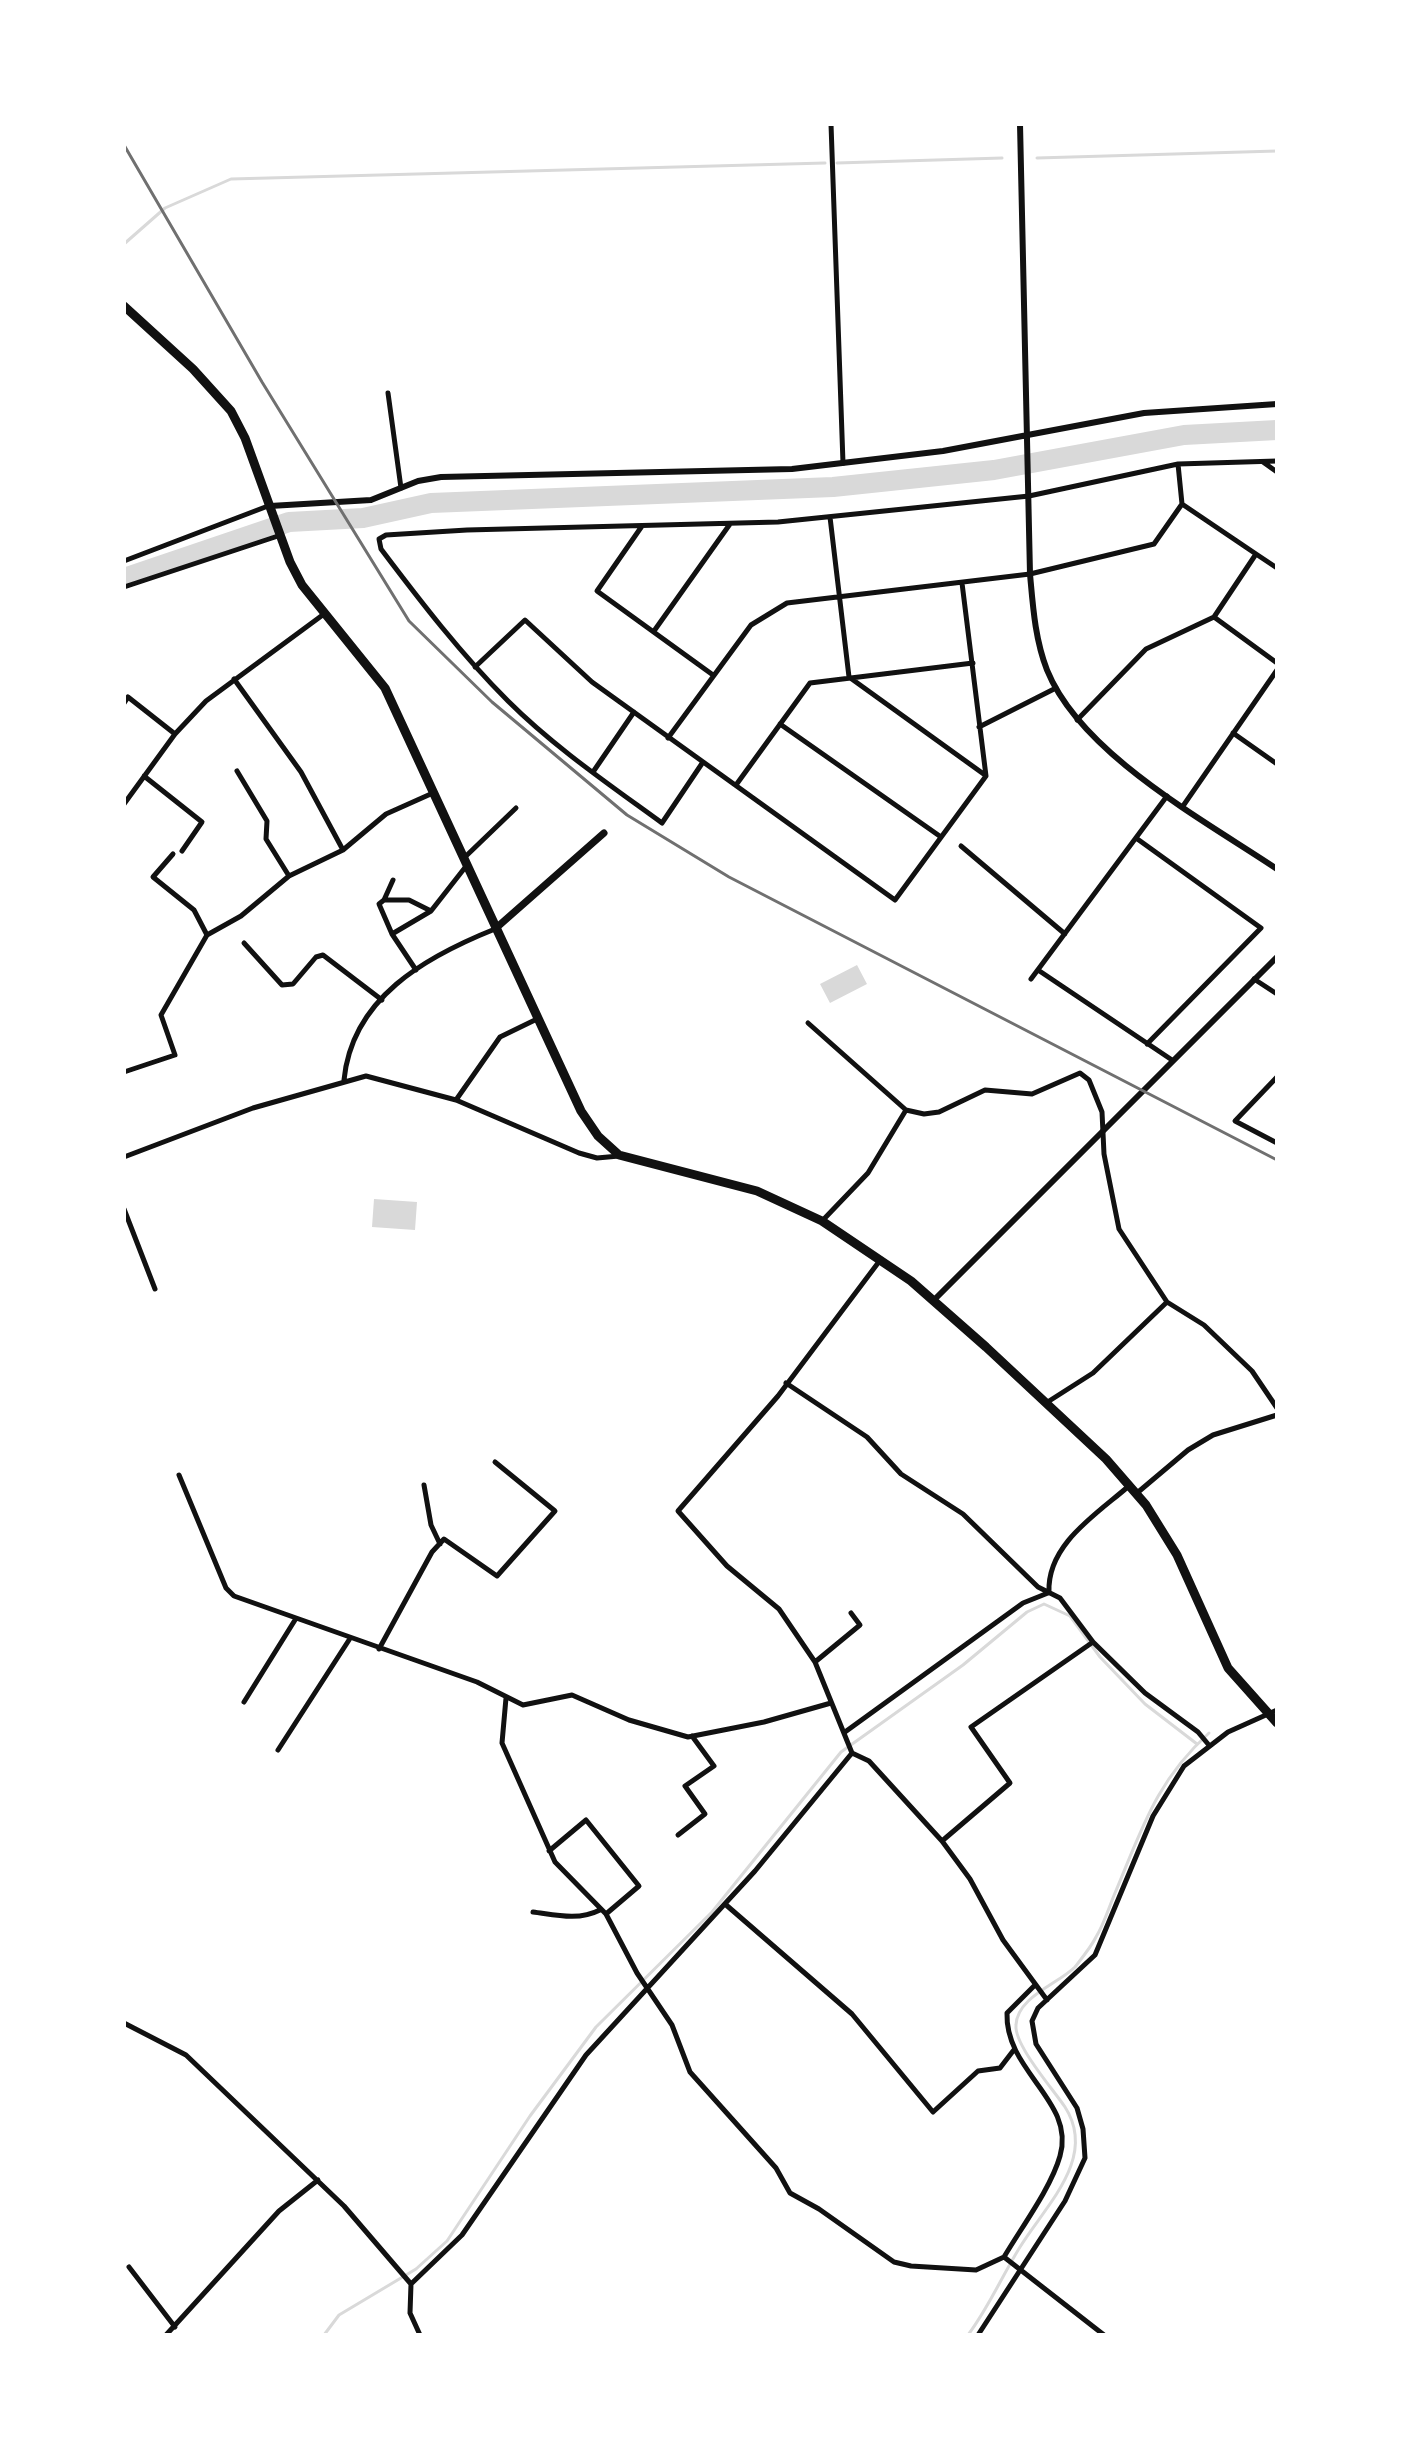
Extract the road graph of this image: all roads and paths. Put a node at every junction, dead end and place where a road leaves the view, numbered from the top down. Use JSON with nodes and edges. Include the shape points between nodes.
{"nodes":[{"id":1,"x":831,"y":124,"type":"edge"},
{"id":2,"x":1020,"y":124,"type":"edge"},
{"id":3,"x":124,"y":306,"type":"edge"},
{"id":4,"x":388,"y":393,"type":"dead end"},
{"id":5,"x":1277,"y":404,"type":"edge"},
{"id":6,"x":1028,"y":435,"type":"junction"},
{"id":7,"x":1277,"y":461,"type":"edge"},
{"id":8,"x":1262,"y":462,"type":"junction"},
{"id":9,"x":843,"y":463,"type":"junction"},
{"id":10,"x":1178,"y":464,"type":"junction"},
{"id":11,"x":1277,"y":472,"type":"edge"},
{"id":12,"x":402,"y":489,"type":"junction"},
{"id":13,"x":1029,"y":496,"type":"junction"},
{"id":14,"x":1182,"y":504,"type":"junction"},
{"id":15,"x":269,"y":511,"type":"junction"},
{"id":16,"x":830,"y":517,"type":"junction"},
{"id":17,"x":730,"y":524,"type":"junction"},
{"id":18,"x":643,"y":526,"type":"junction"},
{"id":19,"x":277,"y":535,"type":"junction"},
{"id":20,"x":1256,"y":554,"type":"junction"},
{"id":21,"x":124,"y":561,"type":"edge"},
{"id":22,"x":1277,"y":568,"type":"edge"},
{"id":23,"x":1030,"y":574,"type":"junction"},
{"id":24,"x":962,"y":583,"type":"junction"},
{"id":25,"x":124,"y":587,"type":"edge"},
{"id":26,"x":840,"y":596,"type":"junction"},
{"id":27,"x":326,"y":612,"type":"junction"},
{"id":28,"x":1214,"y":617,"type":"junction"},
{"id":29,"x":654,"y":631,"type":"junction"},
{"id":30,"x":973,"y":663,"type":"junction"},
{"id":31,"x":1277,"y":663,"type":"edge"},
{"id":32,"x":475,"y":667,"type":"junction"},
{"id":33,"x":1277,"y":670,"type":"edge"},
{"id":34,"x":713,"y":675,"type":"junction"},
{"id":35,"x":849,"y":677,"type":"junction"},
{"id":36,"x":234,"y":679,"type":"junction"},
{"id":37,"x":1056,"y":688,"type":"junction"},
{"id":38,"x":125,"y":698,"type":"edge"},
{"id":39,"x":634,"y":712,"type":"junction"},
{"id":40,"x":1076,"y":721,"type":"junction"},
{"id":41,"x":780,"y":724,"type":"junction"},
{"id":42,"x":979,"y":727,"type":"junction"},
{"id":43,"x":1233,"y":733,"type":"junction"},
{"id":44,"x":175,"y":734,"type":"junction"},
{"id":45,"x":668,"y":738,"type":"junction"},
{"id":46,"x":703,"y":762,"type":"junction"},
{"id":47,"x":1277,"y":764,"type":"edge"},
{"id":48,"x":237,"y":771,"type":"dead end"},
{"id":49,"x":593,"y":772,"type":"junction"},
{"id":50,"x":144,"y":776,"type":"junction"},
{"id":51,"x":986,"y":776,"type":"junction"},
{"id":52,"x":736,"y":785,"type":"junction"},
{"id":53,"x":434,"y":792,"type":"junction"},
{"id":54,"x":1168,"y":795,"type":"junction"},
{"id":55,"x":124,"y":804,"type":"edge"},
{"id":56,"x":1183,"y":806,"type":"junction"},
{"id":57,"x":516,"y":808,"type":"dead end"},
{"id":58,"x":604,"y":833,"type":"dead end"},
{"id":59,"x":941,"y":837,"type":"junction"},
{"id":60,"x":1136,"y":838,"type":"junction"},
{"id":61,"x":961,"y":846,"type":"dead end"},
{"id":62,"x":343,"y":850,"type":"junction"},
{"id":63,"x":182,"y":851,"type":"dead end"},
{"id":64,"x":173,"y":854,"type":"dead end"},
{"id":65,"x":465,"y":861,"type":"junction"},
{"id":66,"x":1277,"y":869,"type":"edge"},
{"id":67,"x":289,"y":876,"type":"junction"},
{"id":68,"x":393,"y":880,"type":"dead end"},
{"id":69,"x":384,"y":900,"type":"junction"},
{"id":70,"x":431,"y":911,"type":"junction"},
{"id":71,"x":495,"y":929,"type":"junction"},
{"id":72,"x":392,"y":934,"type":"junction"},
{"id":73,"x":1065,"y":934,"type":"junction"},
{"id":74,"x":207,"y":935,"type":"junction"},
{"id":75,"x":244,"y":943,"type":"dead end"},
{"id":76,"x":1277,"y":957,"type":"edge"},
{"id":77,"x":416,"y":970,"type":"junction"},
{"id":78,"x":1038,"y":970,"type":"junction"},
{"id":79,"x":1031,"y":979,"type":"dead end"},
{"id":80,"x":1254,"y":979,"type":"junction"},
{"id":81,"x":1277,"y":994,"type":"edge"},
{"id":82,"x":382,"y":1000,"type":"junction"},
{"id":83,"x":538,"y":1019,"type":"junction"},
{"id":84,"x":808,"y":1023,"type":"dead end"},
{"id":85,"x":1147,"y":1044,"type":"junction"},
{"id":86,"x":1172,"y":1060,"type":"junction"},
{"id":87,"x":124,"y":1072,"type":"edge"},
{"id":88,"x":1277,"y":1077,"type":"edge"},
{"id":89,"x":344,"y":1080,"type":"junction"},
{"id":90,"x":456,"y":1100,"type":"junction"},
{"id":91,"x":906,"y":1110,"type":"junction"},
{"id":92,"x":1103,"y":1128,"type":"junction"},
{"id":93,"x":1277,"y":1143,"type":"edge"},
{"id":94,"x":619,"y":1155,"type":"junction"},
{"id":95,"x":124,"y":1157,"type":"edge"},
{"id":96,"x":124,"y":1209,"type":"edge"},
{"id":97,"x":822,"y":1221,"type":"junction"},
{"id":98,"x":881,"y":1259,"type":"junction"},
{"id":99,"x":155,"y":1289,"type":"dead end"},
{"id":100,"x":933,"y":1301,"type":"junction"},
{"id":101,"x":1167,"y":1302,"type":"junction"},
{"id":102,"x":786,"y":1383,"type":"junction"},
{"id":103,"x":1046,"y":1403,"type":"junction"},
{"id":104,"x":1277,"y":1408,"type":"edge"},
{"id":105,"x":1277,"y":1415,"type":"edge"},
{"id":106,"x":495,"y":1462,"type":"dead end"},
{"id":107,"x":179,"y":1475,"type":"dead end"},
{"id":108,"x":424,"y":1485,"type":"dead end"},
{"id":109,"x":1130,"y":1485,"type":"junction"},
{"id":110,"x":1137,"y":1494,"type":"junction"},
{"id":111,"x":440,"y":1544,"type":"junction"},
{"id":112,"x":1049,"y":1593,"type":"junction"},
{"id":113,"x":851,"y":1613,"type":"dead end"},
{"id":114,"x":295,"y":1620,"type":"junction"},
{"id":115,"x":349,"y":1639,"type":"junction"},
{"id":116,"x":1091,"y":1643,"type":"junction"},
{"id":117,"x":379,"y":1649,"type":"junction"},
{"id":118,"x":815,"y":1662,"type":"junction"},
{"id":119,"x":506,"y":1698,"type":"junction"},
{"id":120,"x":244,"y":1702,"type":"dead end"},
{"id":121,"x":831,"y":1703,"type":"junction"},
{"id":122,"x":1272,"y":1712,"type":"edge"},
{"id":123,"x":1277,"y":1723,"type":"edge"},
{"id":124,"x":845,"y":1732,"type":"junction"},
{"id":125,"x":692,"y":1736,"type":"junction"},
{"id":126,"x":1208,"y":1744,"type":"junction"},
{"id":127,"x":278,"y":1750,"type":"dead end"},
{"id":128,"x":852,"y":1753,"type":"junction"},
{"id":129,"x":678,"y":1835,"type":"dead end"},
{"id":130,"x":942,"y":1841,"type":"junction"},
{"id":131,"x":549,"y":1851,"type":"junction"},
{"id":132,"x":725,"y":1904,"type":"junction"},
{"id":133,"x":600,"y":1910,"type":"junction"},
{"id":134,"x":533,"y":1912,"type":"dead end"},
{"id":135,"x":606,"y":1914,"type":"junction"},
{"id":136,"x":648,"y":1986,"type":"junction"},
{"id":137,"x":1037,"y":1987,"type":"junction"},
{"id":138,"x":1045,"y":1998,"type":"junction"},
{"id":139,"x":124,"y":2023,"type":"edge"},
{"id":140,"x":1013,"y":2051,"type":"junction"},
{"id":141,"x":318,"y":2180,"type":"junction"},
{"id":142,"x":1005,"y":2258,"type":"junction"},
{"id":143,"x":129,"y":2267,"type":"dead end"},
{"id":144,"x":1017,"y":2267,"type":"junction"},
{"id":145,"x":411,"y":2284,"type":"junction"},
{"id":146,"x":175,"y":2327,"type":"junction"},
{"id":147,"x":166,"y":2335,"type":"edge"},
{"id":148,"x":420,"y":2335,"type":"edge"},
{"id":149,"x":978,"y":2335,"type":"edge"},
{"id":150,"x":1104,"y":2335,"type":"edge"}],
"edges":[{"from":1,"to":9,"type":"street"},
{"from":2,"to":6,"type":"street"},
{"from":3,"to":15,"type":"highway","via":[[231,411]]},
{"from":4,"to":12,"type":"street"},
{"from":5,"to":6,"type":"street","via":[[1144,413]]},
{"from":6,"to":9,"type":"street"},
{"from":6,"to":13,"type":"street"},
{"from":7,"to":8,"type":"street"},
{"from":8,"to":10,"type":"street"},
{"from":8,"to":11,"type":"street"},
{"from":9,"to":12,"type":"street","via":[[792,469],[441,477]]},
{"from":10,"to":13,"type":"street"},
{"from":10,"to":14,"type":"street"},
{"from":12,"to":15,"type":"street","via":[[371,500]]},
{"from":13,"to":16,"type":"street"},
{"from":13,"to":23,"type":"street"},
{"from":14,"to":20,"type":"street"},
{"from":14,"to":23,"type":"street","via":[[1154,544]]},
{"from":15,"to":19,"type":"highway"},
{"from":15,"to":21,"type":"street"},
{"from":16,"to":17,"type":"street"},
{"from":16,"to":26,"type":"street"},
{"from":17,"to":18,"type":"street"},
{"from":17,"to":29,"type":"street"},
{"from":18,"to":29,"type":"street","via":[[597,591]]},
{"from":18,"to":32,"type":"street","via":[[467,530],[379,539],[425,608]]},
{"from":19,"to":25,"type":"street"},
{"from":19,"to":27,"type":"highway","via":[[302,585]]},
{"from":20,"to":22,"type":"street"},
{"from":20,"to":28,"type":"street"},
{"from":23,"to":24,"type":"street"},
{"from":23,"to":37,"type":"street","via":[[1038,641]]},
{"from":24,"to":26,"type":"street"},
{"from":24,"to":30,"type":"street"},
{"from":26,"to":34,"type":"street","via":[[787,603],[767,612]]},
{"from":26,"to":35,"type":"street"},
{"from":27,"to":36,"type":"street"},
{"from":27,"to":53,"type":"highway","via":[[385,688]]},
{"from":28,"to":31,"type":"street"},
{"from":28,"to":40,"type":"street","via":[[1146,649]]},
{"from":29,"to":34,"type":"street"},
{"from":30,"to":35,"type":"street"},
{"from":30,"to":42,"type":"street"},
{"from":32,"to":39,"type":"street","via":[[525,620],[592,682]]},
{"from":32,"to":49,"type":"street"},
{"from":33,"to":43,"type":"street"},
{"from":34,"to":45,"type":"street"},
{"from":35,"to":41,"type":"street","via":[[810,683]]},
{"from":35,"to":51,"type":"street"},
{"from":36,"to":44,"type":"street"},
{"from":36,"to":62,"type":"street","via":[[301,772]]},
{"from":37,"to":40,"type":"street"},
{"from":37,"to":42,"type":"street"},
{"from":38,"to":44,"type":"street"},
{"from":39,"to":45,"type":"street"},
{"from":39,"to":49,"type":"street"},
{"from":40,"to":54,"type":"street"},
{"from":41,"to":52,"type":"street"},
{"from":41,"to":59,"type":"street"},
{"from":42,"to":51,"type":"street"},
{"from":43,"to":47,"type":"street"},
{"from":43,"to":56,"type":"street"},
{"from":44,"to":50,"type":"street"},
{"from":45,"to":46,"type":"street"},
{"from":46,"to":49,"type":"street","via":[[662,823]]},
{"from":46,"to":52,"type":"street"},
{"from":48,"to":67,"type":"street","via":[[267,821],[266,839]]},
{"from":50,"to":55,"type":"street"},
{"from":50,"to":63,"type":"street","via":[[202,822]]},
{"from":51,"to":59,"type":"street"},
{"from":52,"to":59,"type":"street","via":[[895,900]]},
{"from":53,"to":62,"type":"street","via":[[386,814]]},
{"from":53,"to":65,"type":"highway"},
{"from":54,"to":56,"type":"street"},
{"from":54,"to":60,"type":"street"},
{"from":56,"to":66,"type":"street"},
{"from":57,"to":65,"type":"street"},
{"from":58,"to":71,"type":"main road"},
{"from":60,"to":73,"type":"street"},
{"from":60,"to":85,"type":"street","via":[[1261,928]]},
{"from":61,"to":73,"type":"street"},
{"from":62,"to":67,"type":"street"},
{"from":64,"to":74,"type":"street","via":[[153,877],[194,910]]},
{"from":65,"to":70,"type":"street"},
{"from":65,"to":71,"type":"highway"},
{"from":67,"to":74,"type":"street","via":[[241,916]]},
{"from":68,"to":69,"type":"street"},
{"from":69,"to":70,"type":"street","via":[[409,900]]},
{"from":69,"to":72,"type":"street","via":[[379,904],[381,915]]},
{"from":70,"to":72,"type":"street"},
{"from":71,"to":77,"type":"street"},
{"from":71,"to":83,"type":"highway"},
{"from":72,"to":77,"type":"street"},
{"from":73,"to":78,"type":"street"},
{"from":74,"to":87,"type":"street","via":[[161,1015],[175,1055]]},
{"from":75,"to":82,"type":"street","via":[[282,985],[293,984],[323,955]]},
{"from":76,"to":80,"type":"street"},
{"from":77,"to":82,"type":"street"},
{"from":78,"to":79,"type":"street"},
{"from":78,"to":85,"type":"street"},
{"from":80,"to":81,"type":"street"},
{"from":80,"to":86,"type":"street"},
{"from":82,"to":89,"type":"street","via":[[352,1039]]},
{"from":83,"to":90,"type":"street","via":[[500,1037]]},
{"from":83,"to":94,"type":"highway","via":[[581,1111]]},
{"from":84,"to":91,"type":"street"},
{"from":85,"to":86,"type":"street"},
{"from":86,"to":92,"type":"street"},
{"from":88,"to":93,"type":"street","via":[[1235,1121]]},
{"from":89,"to":90,"type":"street","via":[[366,1076]]},
{"from":89,"to":95,"type":"street"},
{"from":90,"to":94,"type":"street","via":[[579,1153],[597,1158]]},
{"from":91,"to":92,"type":"street","via":[[939,1112],[985,1090],[1032,1094],[1080,1073],[1089,1080]]},
{"from":91,"to":97,"type":"street","via":[[868,1173]]},
{"from":92,"to":100,"type":"street"},
{"from":92,"to":101,"type":"street","via":[[1114,1217]]},
{"from":94,"to":97,"type":"highway","via":[[757,1191]]},
{"from":96,"to":99,"type":"street"},
{"from":97,"to":98,"type":"highway"},
{"from":98,"to":100,"type":"highway"},
{"from":98,"to":102,"type":"street"},
{"from":100,"to":103,"type":"highway"},
{"from":101,"to":103,"type":"street","via":[[1093,1373]]},
{"from":101,"to":104,"type":"street","via":[[1213,1334],[1252,1371]]},
{"from":102,"to":112,"type":"street","via":[[867,1437],[901,1474],[963,1514]]},
{"from":102,"to":118,"type":"street","via":[[678,1511],[727,1566],[779,1609]]},
{"from":103,"to":109,"type":"highway"},
{"from":105,"to":110,"type":"street","via":[[1213,1435]]},
{"from":106,"to":111,"type":"street","via":[[555,1511],[497,1576],[444,1539]]},
{"from":107,"to":114,"type":"street","via":[[226,1588],[244,1603]]},
{"from":108,"to":111,"type":"street"},
{"from":109,"to":110,"type":"highway"},
{"from":109,"to":112,"type":"street","via":[[1056,1554]]},
{"from":110,"to":122,"type":"highway","via":[[1166,1533],[1228,1668]]},
{"from":111,"to":117,"type":"street"},
{"from":112,"to":116,"type":"street","via":[[1074,1613]]},
{"from":112,"to":124,"type":"street","via":[[1023,1603]]},
{"from":113,"to":118,"type":"street","via":[[860,1625]]},
{"from":114,"to":115,"type":"street"},
{"from":114,"to":120,"type":"street"},
{"from":115,"to":117,"type":"street"},
{"from":115,"to":127,"type":"street"},
{"from":116,"to":126,"type":"street"},
{"from":116,"to":130,"type":"street","via":[[971,1727],[1010,1783]]},
{"from":117,"to":119,"type":"street","via":[[477,1682]]},
{"from":118,"to":121,"type":"street"},
{"from":119,"to":125,"type":"street","via":[[523,1705],[572,1695],[629,1720]]},
{"from":119,"to":131,"type":"street","via":[[502,1743]]},
{"from":121,"to":124,"type":"street"},
{"from":121,"to":125,"type":"street"},
{"from":122,"to":123,"type":"highway"},
{"from":122,"to":126,"type":"street"},
{"from":124,"to":128,"type":"street"},
{"from":125,"to":129,"type":"street","via":[[714,1766],[685,1786],[705,1814]]},
{"from":126,"to":138,"type":"street","via":[[1164,1795],[1095,1955]]},
{"from":128,"to":130,"type":"street","via":[[869,1761]]},
{"from":128,"to":132,"type":"street"},
{"from":130,"to":137,"type":"street"},
{"from":131,"to":133,"type":"street"},
{"from":131,"to":135,"type":"street","via":[[586,1820],[639,1886]]},
{"from":132,"to":136,"type":"street"},
{"from":132,"to":140,"type":"street","via":[[852,2014],[933,2112],[978,2071],[1000,2068]]},
{"from":133,"to":134,"type":"street","via":[[569,1917]]},
{"from":133,"to":135,"type":"street"},
{"from":135,"to":136,"type":"street"},
{"from":136,"to":142,"type":"street","via":[[672,2025],[690,2072],[776,2168],[790,2193],[894,2262],[976,2270]]},
{"from":136,"to":145,"type":"street","via":[[586,2055],[462,2235]]},
{"from":137,"to":138,"type":"street"},
{"from":137,"to":140,"type":"street","via":[[1007,2013],[1006,2034]]},
{"from":138,"to":144,"type":"street","via":[[1032,2031],[1077,2108],[1085,2158],[1071,2191]]},
{"from":139,"to":141,"type":"street","via":[[186,2055]]},
{"from":140,"to":142,"type":"street","via":[[1059,2118],[1063,2142],[1052,2174]]},
{"from":141,"to":145,"type":"street"},
{"from":141,"to":146,"type":"street","via":[[279,2211]]},
{"from":142,"to":144,"type":"street"},
{"from":143,"to":146,"type":"street"},
{"from":144,"to":149,"type":"street"},
{"from":144,"to":150,"type":"street"},
{"from":145,"to":148,"type":"street","via":[[410,2313]]},
{"from":146,"to":147,"type":"street"}]}
